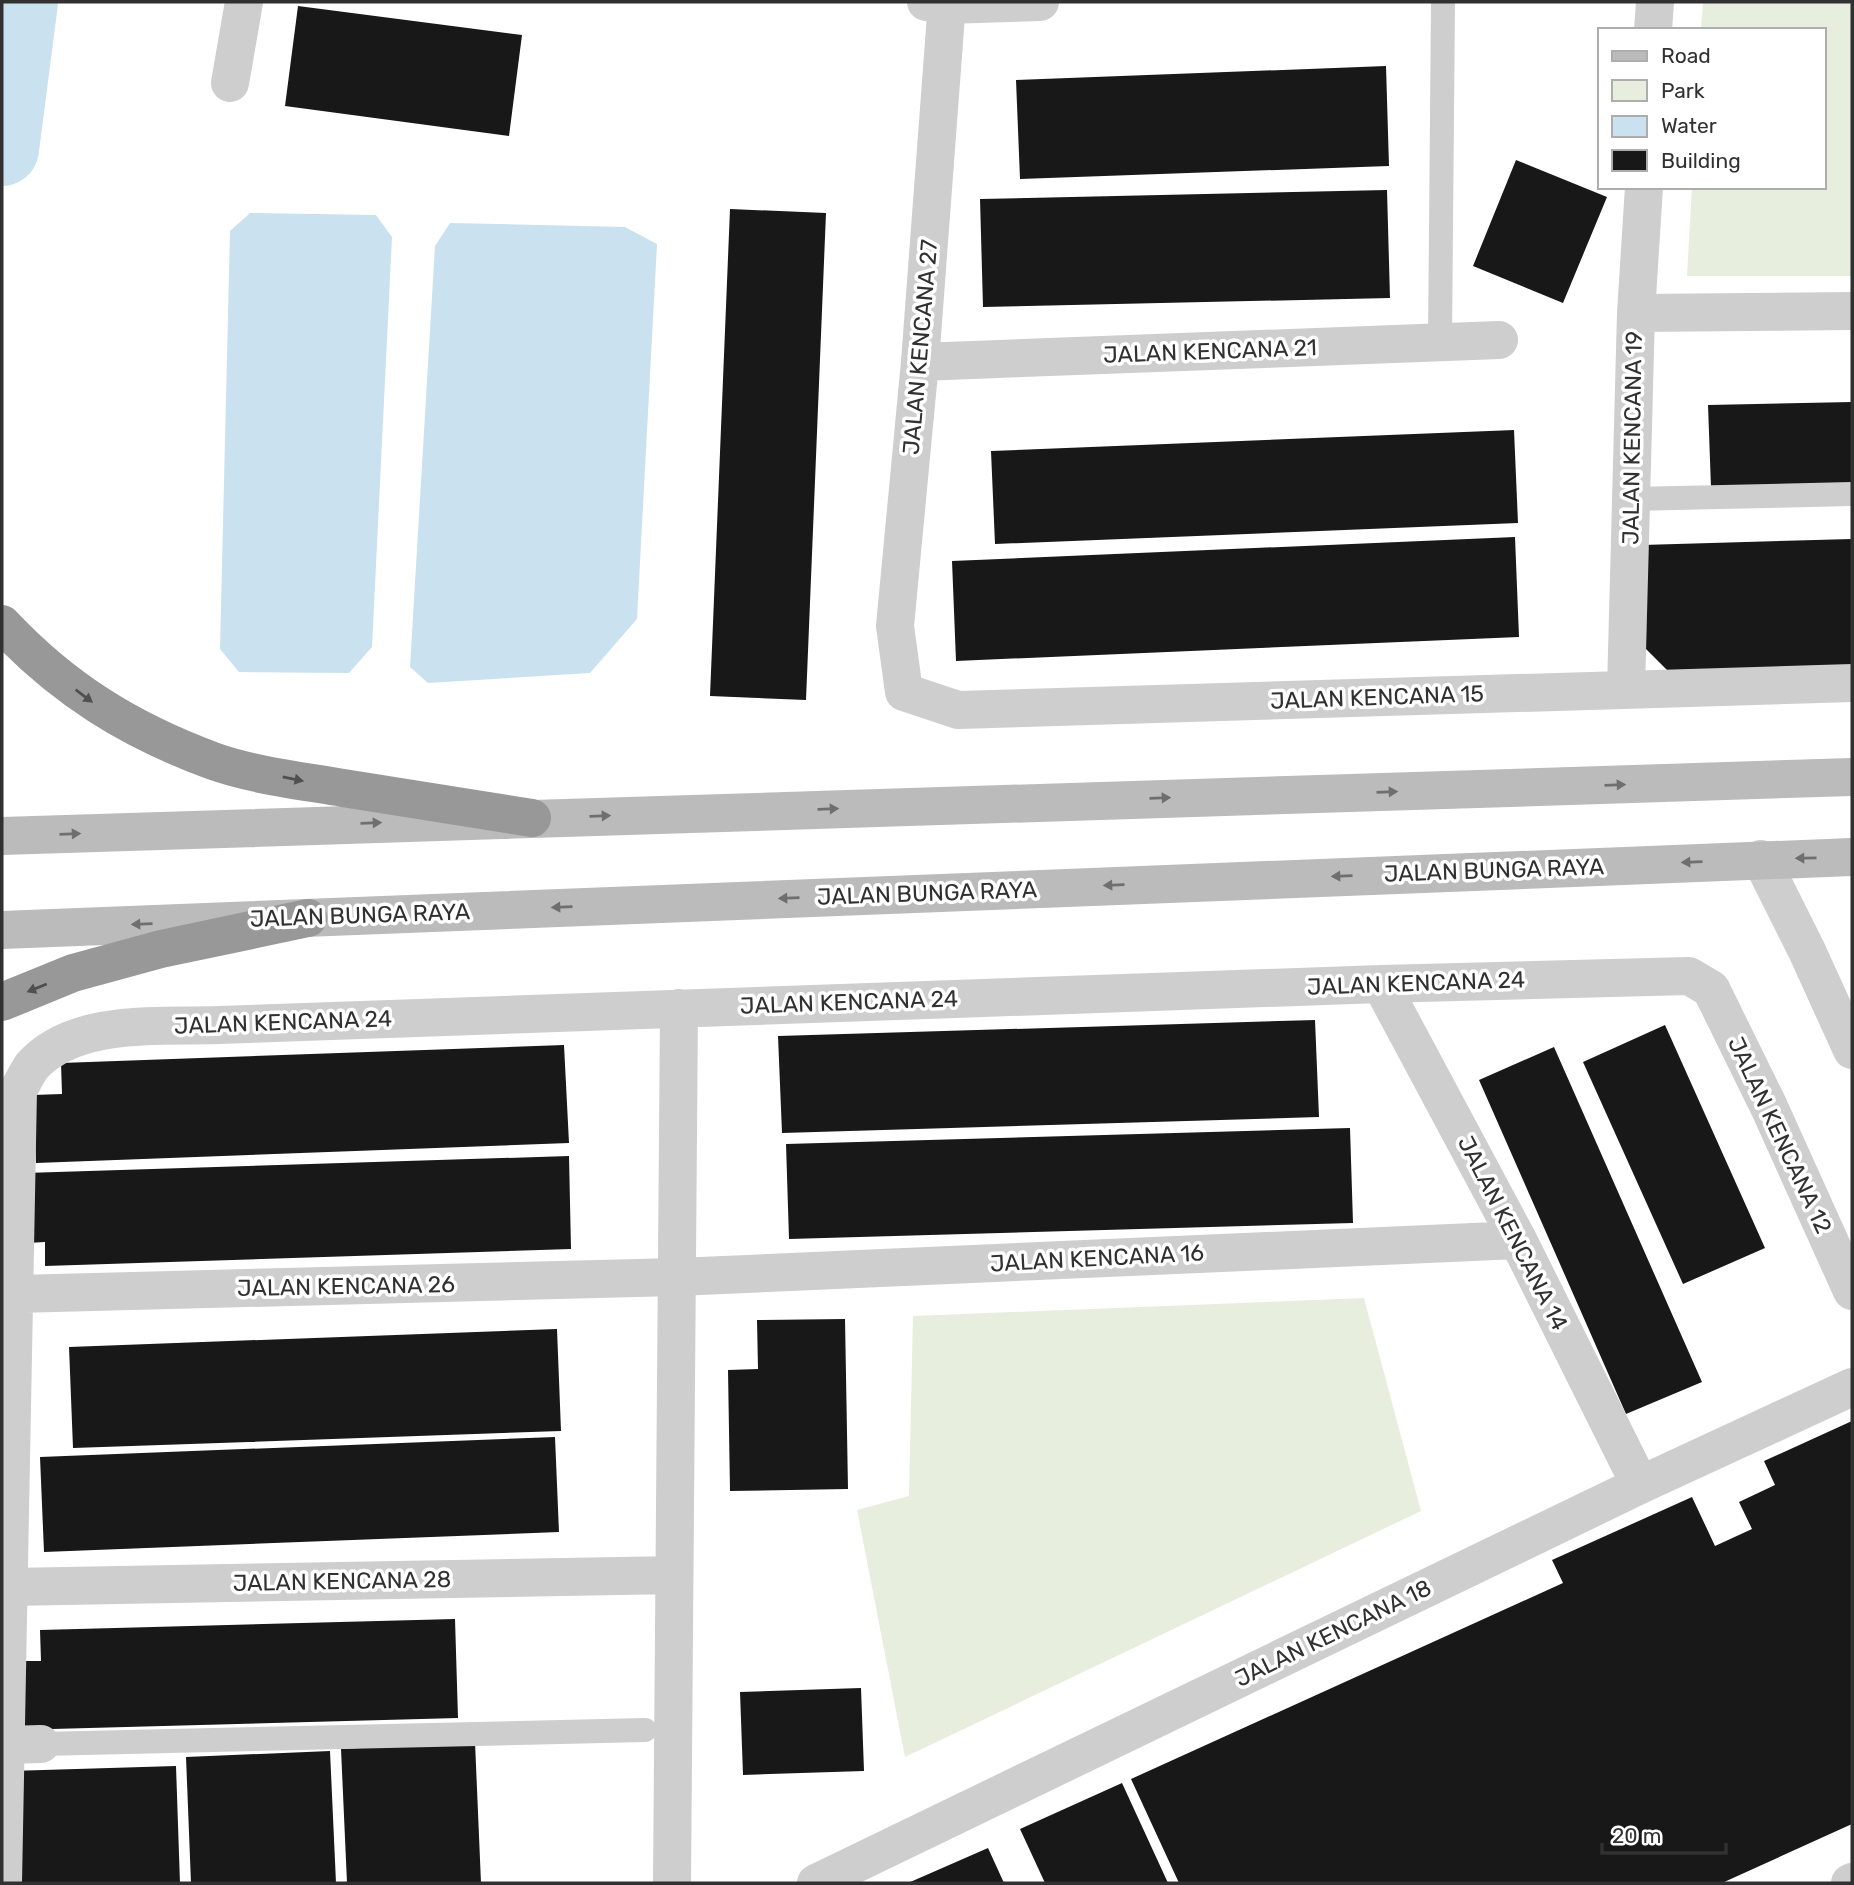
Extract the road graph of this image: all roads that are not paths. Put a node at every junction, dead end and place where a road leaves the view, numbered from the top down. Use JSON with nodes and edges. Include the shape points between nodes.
{"nodes":[{"id":1,"x":244,"y":2,"type":"edge"},
{"id":2,"x":1040,"y":2,"type":"edge"},
{"id":3,"x":1443,"y":2,"type":"edge"},
{"id":4,"x":1655,"y":2,"type":"edge"},
{"id":5,"x":940,"y":3,"type":"edge"},
{"id":6,"x":1653,"y":28,"type":"edge"},
{"id":7,"x":230,"y":83,"type":"dead end"},
{"id":8,"x":1644,"y":189,"type":"edge"},
{"id":9,"x":1852,"y":311,"type":"edge"},
{"id":10,"x":1636,"y":313,"type":"junction"},
{"id":11,"x":1499,"y":340,"type":"dead end"},
{"id":12,"x":1440,"y":342,"type":"junction"},
{"id":13,"x":920,"y":362,"type":"junction"},
{"id":14,"x":1852,"y":494,"type":"edge"},
{"id":15,"x":1631,"y":499,"type":"junction"},
{"id":16,"x":2,"y":624,"type":"edge"},
{"id":17,"x":1852,"y":682,"type":"edge"},
{"id":18,"x":1626,"y":690,"type":"junction"},
{"id":19,"x":904,"y":692,"type":"joint"},
{"id":20,"x":1852,"y":777,"type":"edge"},
{"id":21,"x":532,"y":818,"type":"junction"},
{"id":22,"x":2,"y":836,"type":"edge"},
{"id":23,"x":1852,"y":857,"type":"edge"},
{"id":24,"x":1760,"y":859,"type":"junction"},
{"id":25,"x":308,"y":918,"type":"junction"},
{"id":26,"x":2,"y":930,"type":"edge"},
{"id":27,"x":1703,"y":982,"type":"joint"},
{"id":28,"x":1381,"y":984,"type":"junction"},
{"id":29,"x":2,"y":1002,"type":"edge"},
{"id":30,"x":679,"y":1008,"type":"junction"},
{"id":31,"x":1852,"y":1050,"type":"edge"},
{"id":32,"x":1518,"y":1240,"type":"junction"},
{"id":33,"x":677,"y":1277,"type":"junction"},
{"id":34,"x":1852,"y":1291,"type":"edge"},
{"id":35,"x":16,"y":1294,"type":"junction"},
{"id":36,"x":1852,"y":1387,"type":"edge"},
{"id":37,"x":1640,"y":1485,"type":"junction"},
{"id":38,"x":674,"y":1575,"type":"junction"},
{"id":39,"x":10,"y":1587,"type":"junction"},
{"id":40,"x":645,"y":1730,"type":"dead end"},
{"id":41,"x":23,"y":1745,"type":"junction"},
{"id":42,"x":3,"y":1883,"type":"edge"},
{"id":43,"x":672,"y":1883,"type":"edge"},
{"id":44,"x":816,"y":1883,"type":"edge"}],
"edges":[{"from":1,"to":7,"type":"street"},
{"from":2,"to":5,"type":"street"},
{"from":3,"to":12,"type":"lane"},
{"from":4,"to":6,"type":"street"},
{"from":5,"to":13,"type":"street","name":"JALAN KENCANA 27"},
{"from":8,"to":10,"type":"street","name":"JALAN KENCANA 19"},
{"from":9,"to":10,"type":"street"},
{"from":10,"to":15,"type":"street","name":"JALAN KENCANA 19"},
{"from":11,"to":12,"type":"street","name":"JALAN KENCANA 21"},
{"from":12,"to":13,"type":"street","name":"JALAN KENCANA 21"},
{"from":13,"to":19,"type":"street","name":"JALAN KENCANA 27","via":[[895,626]]},
{"from":14,"to":15,"type":"lane"},
{"from":15,"to":18,"type":"street","name":"JALAN KENCANA 19"},
{"from":16,"to":21,"type":"highway","one_way":true,"via":[[30,654],[90,701],[147,733],[216,762],[290,779]]},
{"from":17,"to":18,"type":"street","name":"JALAN KENCANA 15"},
{"from":18,"to":19,"type":"street","name":"JALAN KENCANA 15","via":[[958,710]]},
{"from":21,"to":20,"type":"street","one_way":true},
{"from":22,"to":21,"type":"street","one_way":true},
{"from":23,"to":24,"type":"street","name":"JALAN BUNGA RAYA","one_way":true},
{"from":24,"to":25,"type":"street","name":"JALAN BUNGA RAYA","one_way":true},
{"from":24,"to":31,"type":"street"},
{"from":25,"to":26,"type":"street","name":"JALAN BUNGA RAYA","one_way":true},
{"from":25,"to":29,"type":"highway","one_way":true,"via":[[73,973]]},
{"from":27,"to":28,"type":"street","name":"JALAN KENCANA 24","via":[[1689,976]]},
{"from":27,"to":34,"type":"street","name":"JALAN KENCANA 12","via":[[1711,989],[1769,1107]]},
{"from":28,"to":30,"type":"street","name":"JALAN KENCANA 24"},
{"from":28,"to":32,"type":"street","name":"JALAN KENCANA 14"},
{"from":30,"to":33,"type":"street"},
{"from":30,"to":35,"type":"street","name":"JALAN KENCANA 24","via":[[106,1030],[73,1038],[32,1067],[18,1090]]},
{"from":32,"to":33,"type":"street","name":"JALAN KENCANA 16"},
{"from":32,"to":37,"type":"street","name":"JALAN KENCANA 14"},
{"from":33,"to":35,"type":"street","name":"JALAN KENCANA 26"},
{"from":33,"to":38,"type":"street"},
{"from":35,"to":39,"type":"street"},
{"from":36,"to":37,"type":"street","name":"JALAN KENCANA 18"},
{"from":37,"to":44,"type":"street","name":"JALAN KENCANA 18"},
{"from":38,"to":39,"type":"street","name":"JALAN KENCANA 28"},
{"from":38,"to":43,"type":"street"},
{"from":39,"to":41,"type":"street"},
{"from":40,"to":41,"type":"lane"},
{"from":41,"to":42,"type":"street"}]}
